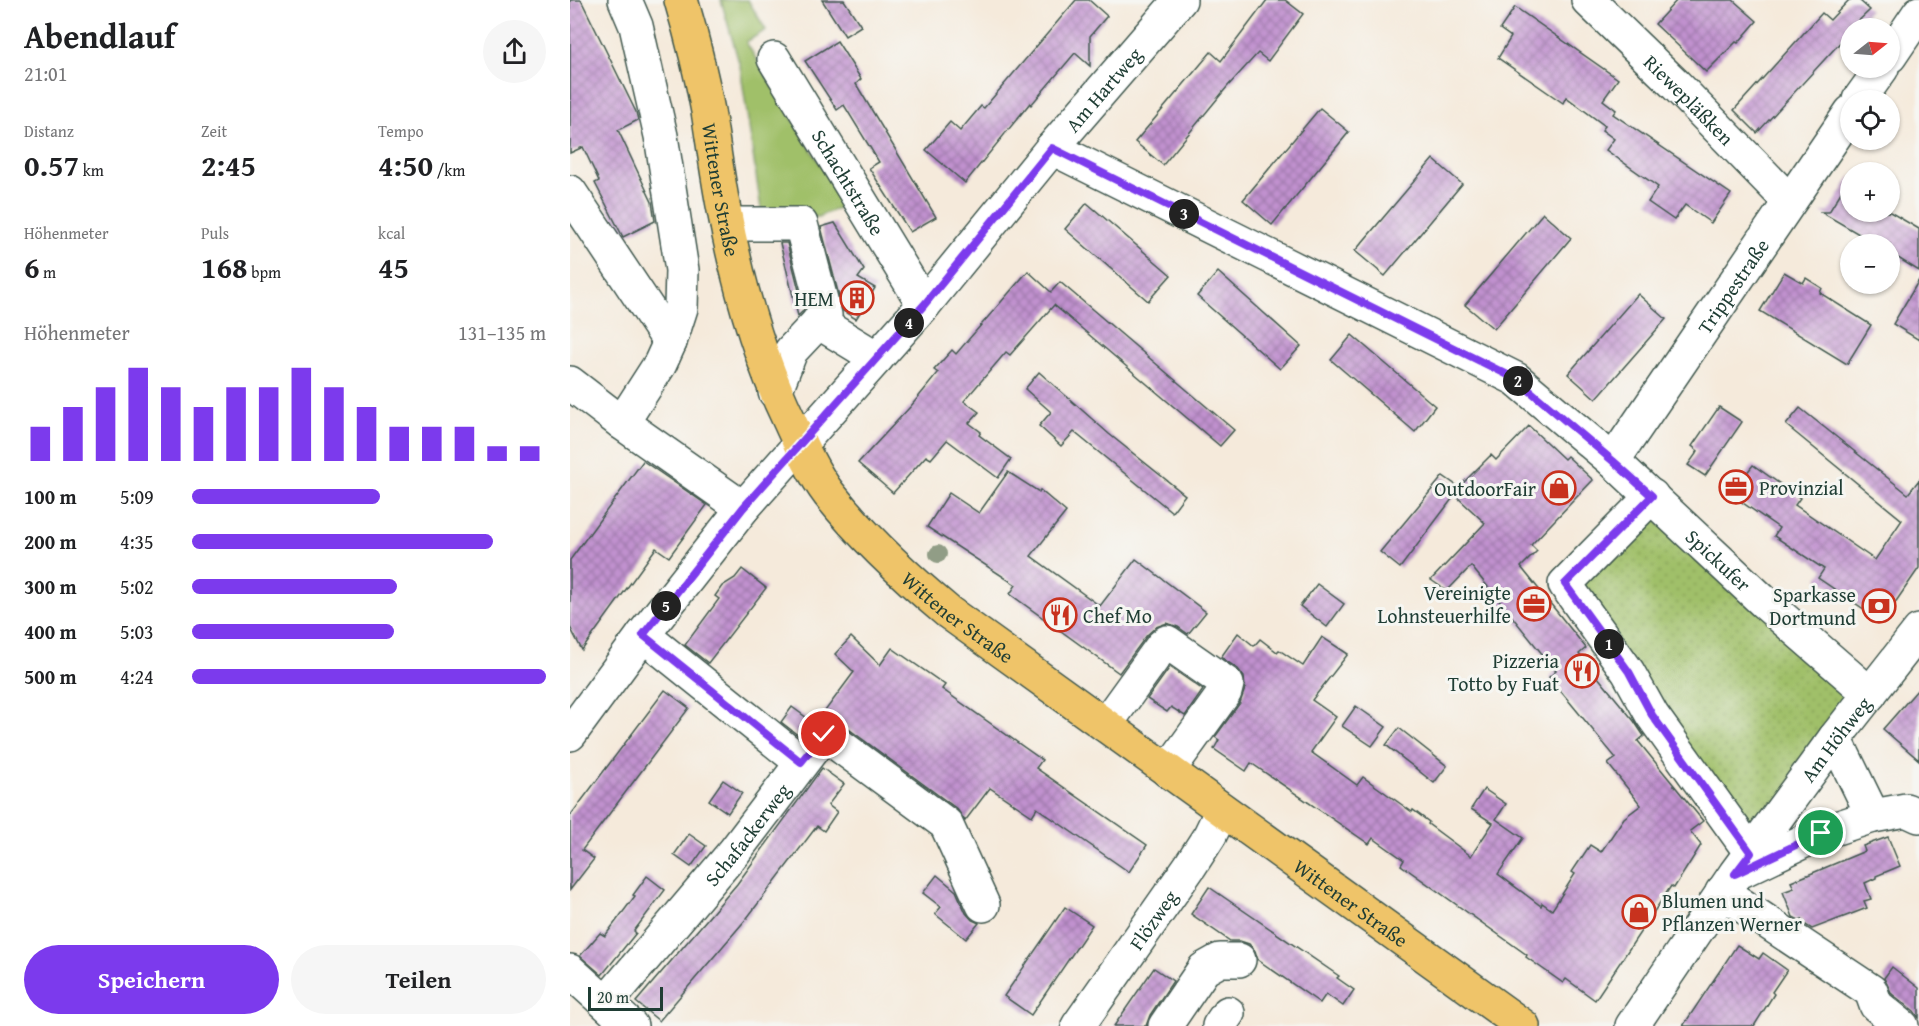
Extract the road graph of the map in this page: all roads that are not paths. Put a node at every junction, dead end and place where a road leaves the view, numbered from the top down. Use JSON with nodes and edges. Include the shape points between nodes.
{"nodes":[{"id":1,"x":626,"y":0,"type":"edge"},
{"id":2,"x":681,"y":0,"type":"edge"},
{"id":3,"x":1180,"y":0,"type":"edge"},
{"id":4,"x":1588,"y":0,"type":"edge"},
{"id":5,"x":1919,"y":14,"type":"edge"},
{"id":6,"x":1900,"y":42,"type":"edge"},
{"id":7,"x":774,"y":59,"type":"dead end"},
{"id":8,"x":1840,"y":128,"type":"edge"},
{"id":9,"x":1052,"y":148,"type":"junction"},
{"id":10,"x":570,"y":192,"type":"edge"},
{"id":11,"x":1789,"y":201,"type":"junction"},
{"id":12,"x":727,"y":224,"type":"junction"},
{"id":13,"x":924,"y":305,"type":"junction"},
{"id":14,"x":813,"y":326,"type":"junction"},
{"id":15,"x":670,"y":342,"type":"junction"},
{"id":16,"x":877,"y":358,"type":"junction"},
{"id":17,"x":570,"y":383,"type":"edge"},
{"id":18,"x":775,"y":392,"type":"junction"},
{"id":19,"x":622,"y":423,"type":"junction"},
{"id":20,"x":800,"y":444,"type":"junction"},
{"id":21,"x":1613,"y":461,"type":"junction"},
{"id":22,"x":1652,"y":496,"type":"junction"},
{"id":23,"x":743,"y":508,"type":"junction"},
{"id":24,"x":1919,"y":631,"type":"edge"},
{"id":25,"x":643,"y":635,"type":"junction"},
{"id":26,"x":1870,"y":694,"type":"junction"},
{"id":27,"x":1105,"y":725,"type":"junction"},
{"id":28,"x":570,"y":734,"type":"edge"},
{"id":29,"x":1835,"y":738,"type":"junction"},
{"id":30,"x":801,"y":762,"type":"junction"},
{"id":31,"x":1168,"y":771,"type":"junction"},
{"id":32,"x":1221,"y":810,"type":"junction"},
{"id":33,"x":1873,"y":816,"type":"junction"},
{"id":34,"x":1919,"y":816,"type":"edge"},
{"id":35,"x":1736,"y":873,"type":"junction"},
{"id":36,"x":983,"y":905,"type":"dead end"},
{"id":37,"x":1239,"y":960,"type":"dead end"},
{"id":38,"x":570,"y":971,"type":"edge"},
{"id":39,"x":606,"y":1004,"type":"junction"},
{"id":40,"x":632,"y":1026,"type":"edge"},
{"id":41,"x":1078,"y":1026,"type":"edge"},
{"id":42,"x":1165,"y":1026,"type":"edge"},
{"id":43,"x":1523,"y":1026,"type":"edge"},
{"id":44,"x":1632,"y":1026,"type":"edge"},
{"id":45,"x":1902,"y":1026,"type":"edge"}],
"edges":[{"from":1,"to":15,"type":"street","via":[[636,26],[661,136],[682,270],[681,308]]},
{"from":2,"to":12,"type":"main road","name":"Wittener Straße","via":[[695,48]]},
{"from":3,"to":9,"type":"street","name":"Am Hartweg"},
{"from":4,"to":11,"type":"street","name":"Riewepläßken"},
{"from":5,"to":6,"type":"street"},
{"from":7,"to":13,"type":"street","name":"Schachtstraße"},
{"from":8,"to":11,"type":"street","name":"Trippestraße"},
{"from":9,"to":13,"type":"street","name":"Am Hartweg"},
{"from":9,"to":21,"type":"street","name":"Spickufer","via":[[1516,379]]},
{"from":10,"to":15,"type":"street"},
{"from":11,"to":21,"type":"street","name":"Trippestraße"},
{"from":12,"to":14,"type":"street","via":[[782,224]]},
{"from":12,"to":18,"type":"main road","name":"Wittener Straße","via":[[742,291]]},
{"from":13,"to":16,"type":"street","name":"Am Hartweg"},
{"from":14,"to":16,"type":"street"},
{"from":14,"to":18,"type":"street","via":[[791,351]]},
{"from":15,"to":19,"type":"street"},
{"from":16,"to":20,"type":"street","name":"Am Hartweg"},
{"from":17,"to":19,"type":"street"},
{"from":18,"to":20,"type":"main road","name":"Wittener Straße"},
{"from":19,"to":23,"type":"street"},
{"from":20,"to":23,"type":"street","name":"Am Hartweg"},
{"from":20,"to":27,"type":"main road","name":"Wittener Straße","via":[[828,492],[904,574],[948,612]]},
{"from":21,"to":22,"type":"street","name":"Spickufer"},
{"from":22,"to":26,"type":"street","name":"Spickufer","via":[[1764,602]]},
{"from":22,"to":35,"type":"street","via":[[1565,584],[1629,672]]},
{"from":23,"to":25,"type":"street","name":"Am Hartweg"},
{"from":24,"to":26,"type":"street","name":"Am Höhweg"},
{"from":25,"to":28,"type":"street","name":"Am Hartweg"},
{"from":25,"to":30,"type":"street","name":"Schafackerweg"},
{"from":26,"to":29,"type":"street","name":"Am Höhweg"},
{"from":27,"to":31,"type":"main road","name":"Wittener Straße"},
{"from":27,"to":31,"type":"street","via":[[1167,642],[1227,684]]},
{"from":29,"to":33,"type":"street"},
{"from":29,"to":35,"type":"street","name":"Am Höhweg"},
{"from":30,"to":36,"type":"street","via":[[824,734],[946,824]]},
{"from":30,"to":39,"type":"street","name":"Schafackerweg","via":[[734,852]]},
{"from":31,"to":32,"type":"main road","name":"Wittener Straße"},
{"from":32,"to":41,"type":"street","name":"Flözweg","via":[[1190,866]]},
{"from":32,"to":43,"type":"main road","name":"Wittener Straße"},
{"from":33,"to":34,"type":"street","via":[[1906,810]]},
{"from":33,"to":35,"type":"street","via":[[1821,833]]},
{"from":35,"to":44,"type":"street","name":"Am Höhweg"},
{"from":35,"to":45,"type":"street","via":[[1871,991],[1876,1005]]},
{"from":37,"to":42,"type":"street","via":[[1220,960],[1204,969]]},
{"from":38,"to":39,"type":"street"},
{"from":39,"to":40,"type":"street"}]}
